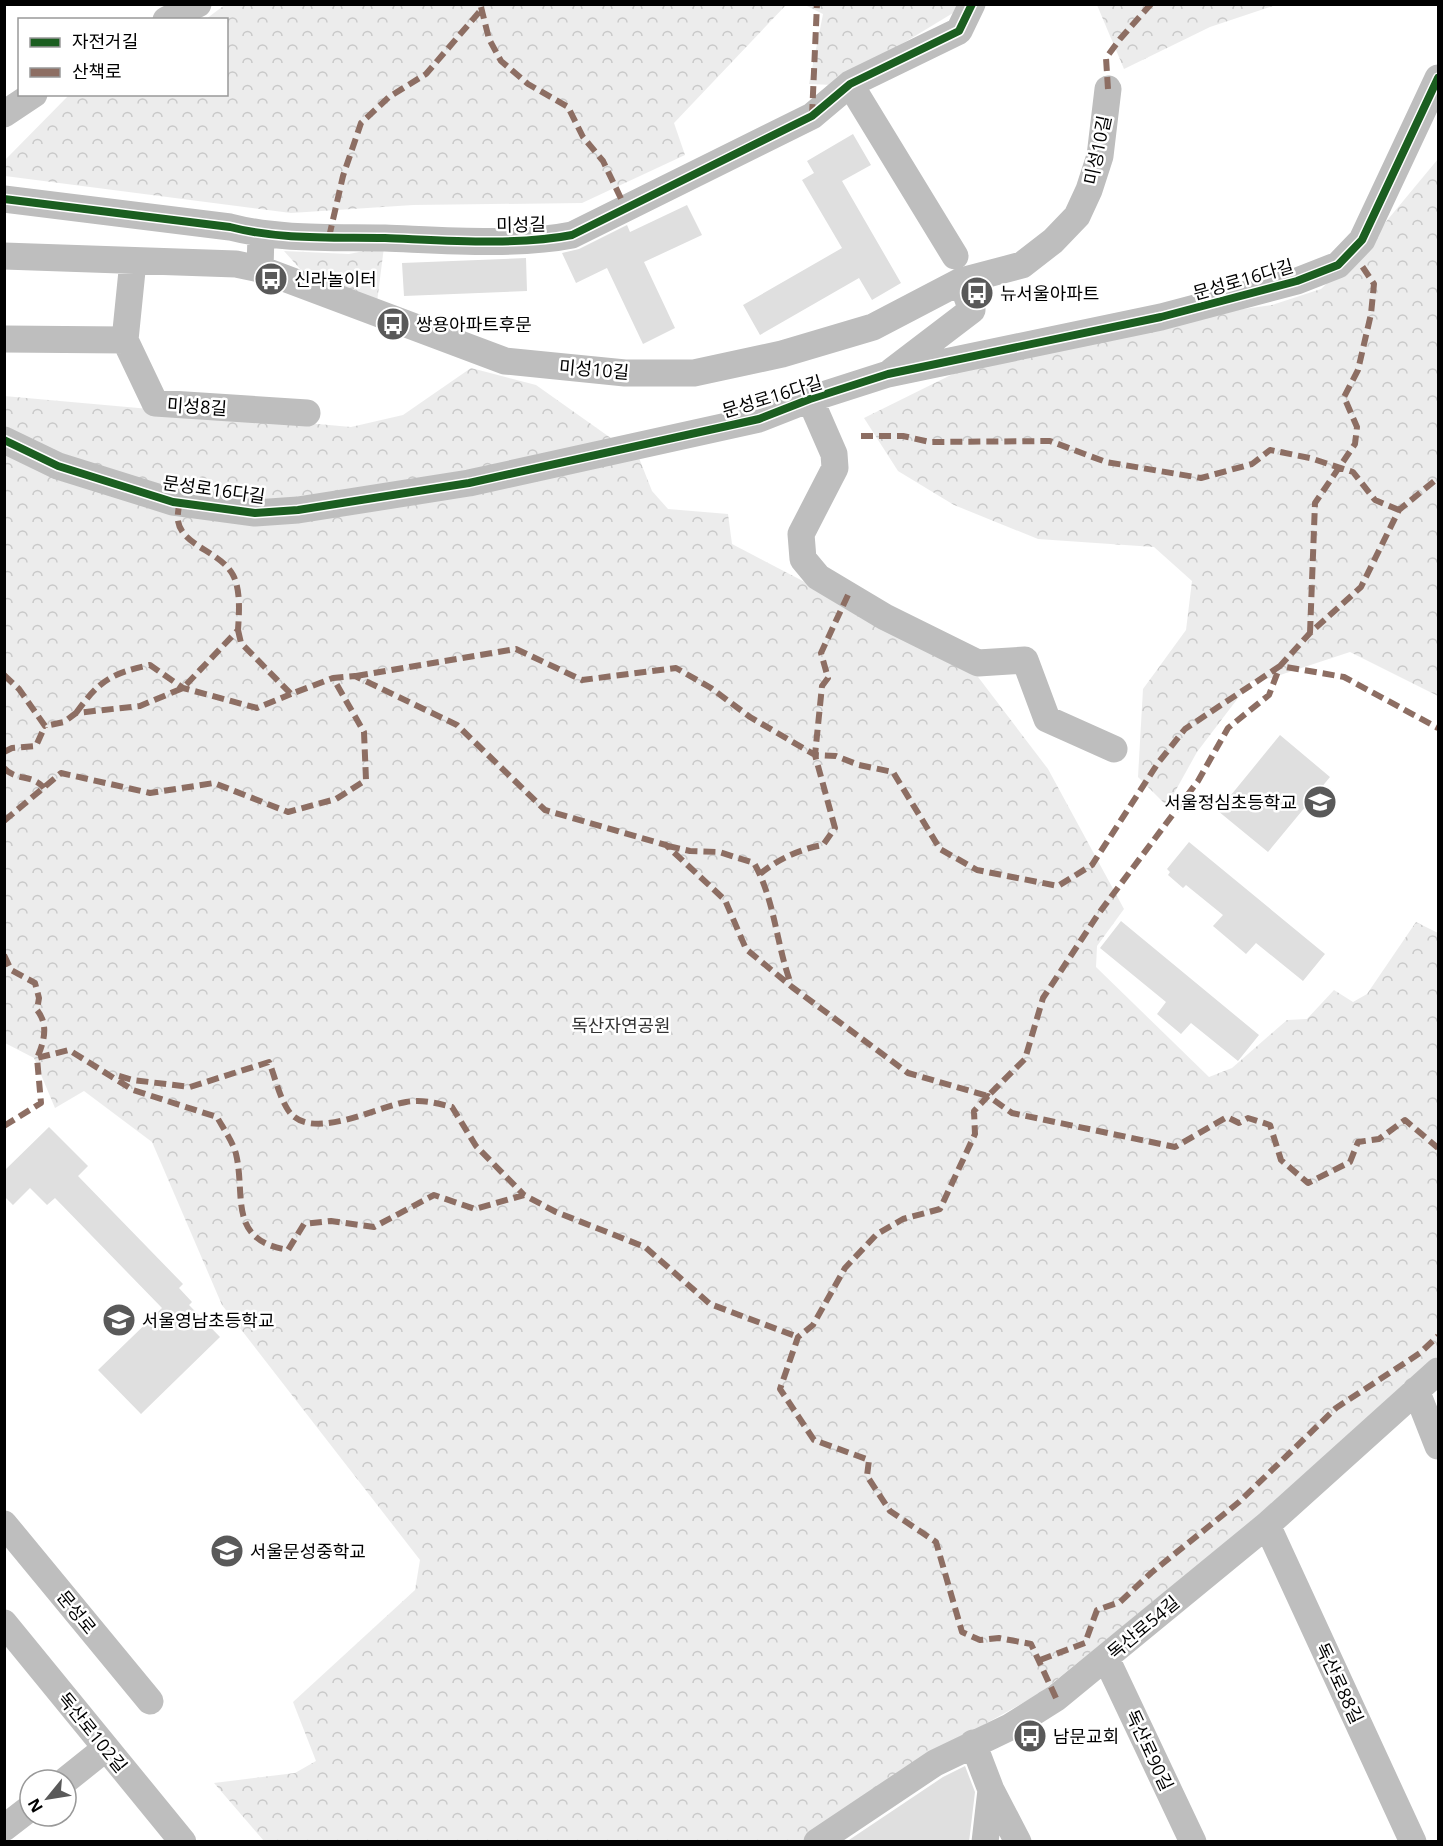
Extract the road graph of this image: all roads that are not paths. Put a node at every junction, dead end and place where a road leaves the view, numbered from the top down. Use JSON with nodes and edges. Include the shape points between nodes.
{"nodes":[{"id":1,"x":198,"y":4,"type":"edge"},
{"id":2,"x":972,"y":4,"type":"edge"},
{"id":3,"x":170,"y":18,"type":"edge"},
{"id":4,"x":1438,"y":78,"type":"edge"},
{"id":5,"x":850,"y":84,"type":"junction"},
{"id":6,"x":1108,"y":89,"type":"dead end"},
{"id":7,"x":31,"y":96,"type":"edge"},
{"id":8,"x":4,"y":114,"type":"edge"},
{"id":9,"x":4,"y":200,"type":"edge"},
{"id":10,"x":261,"y":235,"type":"junction"},
{"id":11,"x":4,"y":256,"type":"edge"},
{"id":12,"x":133,"y":261,"type":"junction"},
{"id":13,"x":260,"y":269,"type":"junction"},
{"id":14,"x":958,"y":269,"type":"junction"},
{"id":15,"x":4,"y":339,"type":"edge"},
{"id":16,"x":125,"y":340,"type":"junction"},
{"id":17,"x":888,"y":374,"type":"junction"},
{"id":18,"x":810,"y":399,"type":"junction"},
{"id":19,"x":307,"y":413,"type":"dead end"},
{"id":20,"x":4,"y":440,"type":"edge"},
{"id":21,"x":1114,"y":749,"type":"dead end"},
{"id":22,"x":1438,"y":1371,"type":"edge"},
{"id":23,"x":1416,"y":1390,"type":"junction"},
{"id":24,"x":1438,"y":1446,"type":"edge"},
{"id":25,"x":4,"y":1524,"type":"edge"},
{"id":26,"x":1267,"y":1525,"type":"junction"},
{"id":27,"x":4,"y":1623,"type":"edge"},
{"id":28,"x":1106,"y":1658,"type":"junction"},
{"id":29,"x":150,"y":1701,"type":"dead end"},
{"id":30,"x":973,"y":1743,"type":"junction"},
{"id":31,"x":106,"y":1748,"type":"junction"},
{"id":32,"x":78,"y":1770,"type":"edge"},
{"id":33,"x":991,"y":1790,"type":"junction"},
{"id":34,"x":18,"y":1817,"type":"edge"},
{"id":35,"x":4,"y":1828,"type":"edge"},
{"id":36,"x":183,"y":1842,"type":"edge"},
{"id":37,"x":817,"y":1842,"type":"edge"},
{"id":38,"x":985,"y":1842,"type":"edge"},
{"id":39,"x":1018,"y":1842,"type":"edge"},
{"id":40,"x":1193,"y":1842,"type":"edge"},
{"id":41,"x":1413,"y":1842,"type":"edge"}],
"edges":[{"from":1,"to":3,"type":"street"},
{"from":2,"to":5,"type":"street","name":"미성길","via":[[959,30]]},
{"from":4,"to":17,"type":"street","name":"문성로16다길","via":[[1362,240],[1338,265],[1297,281],[1171,315]]},
{"from":5,"to":10,"type":"street","name":"미성길","via":[[812,116],[572,235],[553,239],[440,240]]},
{"from":5,"to":14,"type":"street"},
{"from":6,"to":14,"type":"street","name":"미성10길","via":[[1100,156],[1077,216],[1022,265]]},
{"from":7,"to":8,"type":"street"},
{"from":9,"to":10,"type":"street","name":"미성길","via":[[230,226]]},
{"from":10,"to":13,"type":"street"},
{"from":11,"to":12,"type":"street"},
{"from":12,"to":13,"type":"street","via":[[236,264]]},
{"from":12,"to":16,"type":"street"},
{"from":13,"to":14,"type":"street","name":"미성10길","via":[[505,360],[626,373],[694,373],[792,352],[873,327]]},
{"from":14,"to":17,"type":"street","via":[[972,310]]},
{"from":15,"to":16,"type":"street"},
{"from":16,"to":19,"type":"street","name":"미성8길","via":[[155,403]]},
{"from":17,"to":18,"type":"street","name":"문성로16다길"},
{"from":18,"to":20,"type":"street","name":"문성로16다길","via":[[759,419],[469,483],[255,513],[173,502],[58,466]]},
{"from":18,"to":21,"type":"street","via":[[834,454],[835,468],[801,534],[803,559],[818,576],[885,617],[978,663],[1025,660],[1047,718]]},
{"from":22,"to":23,"type":"street","name":"독산로54길"},
{"from":23,"to":24,"type":"street"},
{"from":23,"to":26,"type":"street","name":"독산로54길"},
{"from":25,"to":29,"type":"street","name":"문성로"},
{"from":26,"to":28,"type":"street","name":"독산로54길"},
{"from":26,"to":41,"type":"street","name":"독산로88길"},
{"from":27,"to":31,"type":"street","name":"독산로102길"},
{"from":28,"to":30,"type":"street","name":"독산로54길","via":[[1038,1711]]},
{"from":28,"to":40,"type":"street","name":"독산로90길"},
{"from":30,"to":33,"type":"street"},
{"from":30,"to":37,"type":"street","name":"독산로54길","via":[[884,1795]]},
{"from":31,"to":32,"type":"street"},
{"from":31,"to":36,"type":"street","name":"독산로102길"},
{"from":33,"to":38,"type":"street"},
{"from":33,"to":39,"type":"street"},
{"from":34,"to":35,"type":"street"}]}
